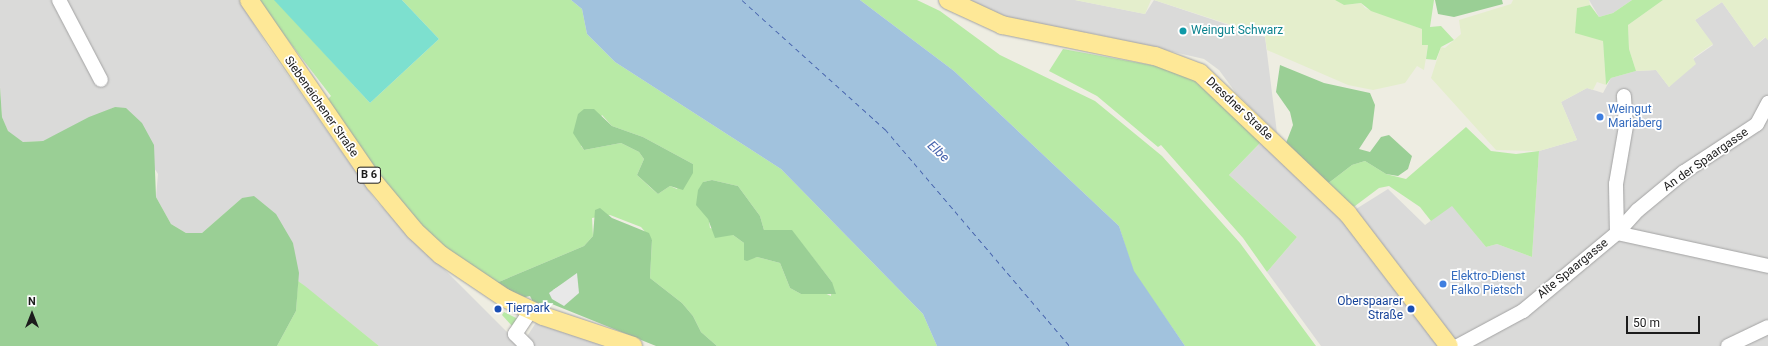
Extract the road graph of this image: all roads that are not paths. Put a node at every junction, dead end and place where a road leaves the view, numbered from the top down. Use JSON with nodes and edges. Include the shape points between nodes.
{"nodes":[{"id":1,"x":59,"y":0,"type":"edge"},
{"id":2,"x":249,"y":0,"type":"edge"},
{"id":3,"x":948,"y":0,"type":"edge"},
{"id":4,"x":101,"y":80,"type":"dead end"},
{"id":5,"x":1624,"y":96,"type":"dead end"},
{"id":6,"x":1768,"y":103,"type":"edge"},
{"id":7,"x":1617,"y":233,"type":"junction"},
{"id":8,"x":1768,"y":266,"type":"edge"},
{"id":9,"x":531,"y":310,"type":"junction"},
{"id":10,"x":1768,"y":327,"type":"edge"},
{"id":11,"x":527,"y":346,"type":"edge"},
{"id":12,"x":633,"y":346,"type":"edge"},
{"id":13,"x":1449,"y":346,"type":"edge"},
{"id":14,"x":1458,"y":346,"type":"edge"},
{"id":15,"x":1728,"y":346,"type":"edge"}],
"edges":[{"from":1,"to":4,"type":"street"},
{"from":2,"to":9,"type":"main road","name":"Siebeneichener Straße","number":"B 6","via":[[322,110],[410,226],[455,266],[484,286]]},
{"from":3,"to":13,"type":"main road","name":"Dresdner Straße","via":[[1002,25],[1155,56],[1200,73],[1348,214]]},
{"from":5,"to":7,"type":"street","via":[[1626,126],[1616,184]]},
{"from":6,"to":7,"type":"street","name":"An der Spaargasse","via":[[1757,124],[1684,172],[1638,210]]},
{"from":7,"to":8,"type":"street","name":"Alte Spaargasse"},
{"from":7,"to":14,"type":"street","name":"Alte Spaargasse","via":[[1523,311]]},
{"from":9,"to":11,"type":"street","via":[[515,334]]},
{"from":9,"to":12,"type":"main road","name":"Siebeneichener Straße","number":"B 6"},
{"from":10,"to":15,"type":"street"}]}
